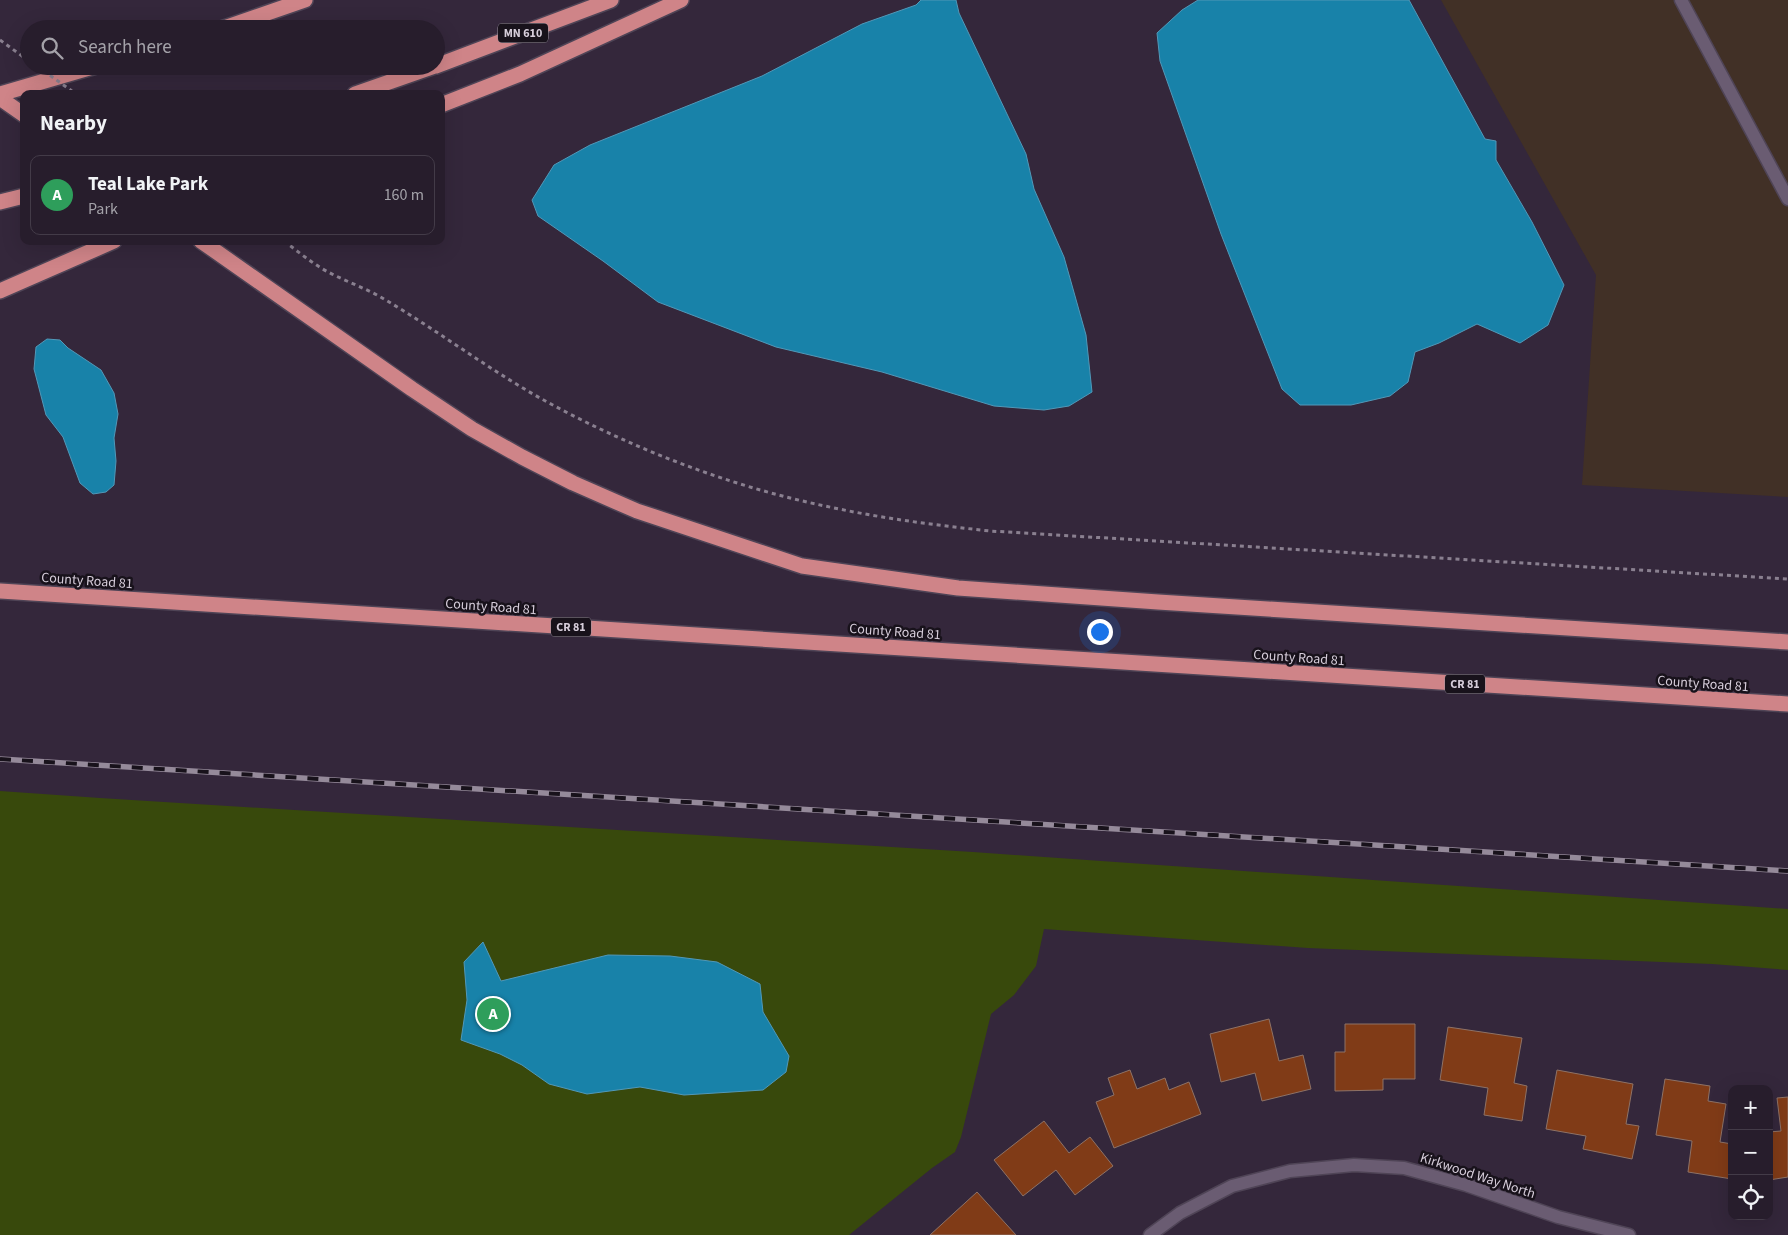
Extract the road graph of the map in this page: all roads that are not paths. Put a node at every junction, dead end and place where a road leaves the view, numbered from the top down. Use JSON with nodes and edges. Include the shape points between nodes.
{"nodes":[{"id":1,"x":304,"y":0,"type":"edge"},
{"id":2,"x":610,"y":0,"type":"edge"},
{"id":3,"x":681,"y":0,"type":"edge"},
{"id":4,"x":1681,"y":0,"type":"edge"},
{"id":5,"x":247,"y":20,"type":"edge"},
{"id":6,"x":445,"y":63,"type":"edge"},
{"id":7,"x":65,"y":75,"type":"edge"},
{"id":8,"x":410,"y":75,"type":"edge"},
{"id":9,"x":367,"y":90,"type":"edge"},
{"id":10,"x":0,"y":94,"type":"edge"},
{"id":11,"x":0,"y":98,"type":"edge"},
{"id":12,"x":445,"y":103,"type":"edge"},
{"id":13,"x":20,"y":112,"type":"edge"},
{"id":14,"x":20,"y":197,"type":"edge"},
{"id":15,"x":1788,"y":199,"type":"edge"},
{"id":16,"x":0,"y":202,"type":"edge"},
{"id":17,"x":105,"y":245,"type":"edge"},
{"id":18,"x":207,"y":245,"type":"edge"},
{"id":19,"x":0,"y":291,"type":"edge"},
{"id":20,"x":0,"y":591,"type":"edge"},
{"id":21,"x":1788,"y":642,"type":"edge"},
{"id":22,"x":1788,"y":704,"type":"edge"},
{"id":23,"x":1150,"y":1235,"type":"edge"},
{"id":24,"x":1629,"y":1235,"type":"edge"}],
"edges":[{"from":1,"to":5,"type":"highway"},
{"from":2,"to":6,"type":"highway","number":"MN 610"},
{"from":3,"to":12,"type":"highway","via":[[520,74]]},
{"from":4,"to":15,"type":"street"},
{"from":7,"to":10,"type":"highway"},
{"from":8,"to":9,"type":"highway","number":"MN 610"},
{"from":11,"to":13,"type":"highway"},
{"from":14,"to":16,"type":"highway"},
{"from":17,"to":19,"type":"highway"},
{"from":18,"to":21,"type":"highway","via":[[427,399],[522,457],[637,511],[802,566],[958,588]]},
{"from":20,"to":22,"type":"highway","name":"County Road 81","number":"CR 81"},
{"from":23,"to":24,"type":"street","name":"Kirkwood Way North","via":[[1180,1213],[1232,1186],[1290,1170],[1354,1165],[1404,1168],[1466,1185],[1558,1218]]}]}
